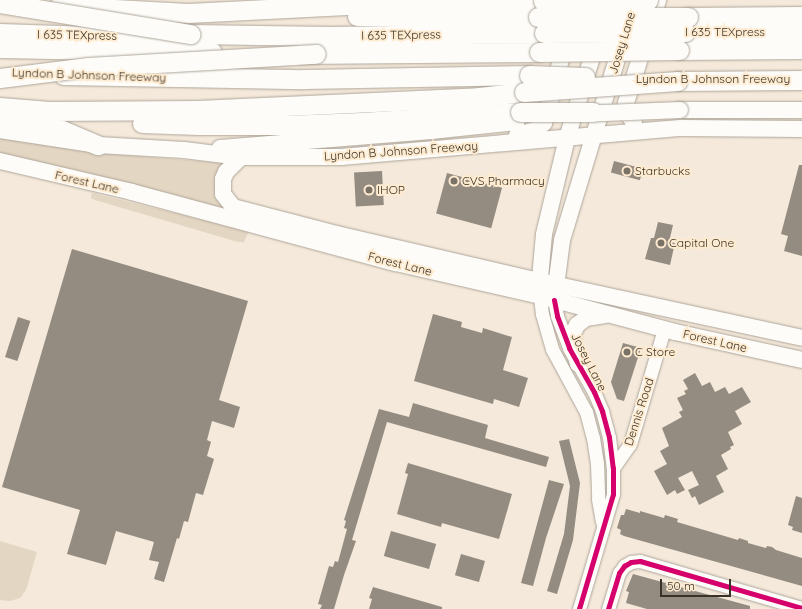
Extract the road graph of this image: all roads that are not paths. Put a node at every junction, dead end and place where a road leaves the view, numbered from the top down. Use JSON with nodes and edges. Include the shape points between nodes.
{"nodes":[{"id":1,"x":577,"y":0,"type":"edge"},
{"id":2,"x":610,"y":0,"type":"edge"},
{"id":3,"x":636,"y":0,"type":"edge"},
{"id":4,"x":648,"y":0,"type":"edge"},
{"id":5,"x":658,"y":0,"type":"edge"},
{"id":6,"x":0,"y":3,"type":"edge"},
{"id":7,"x":0,"y":6,"type":"edge"},
{"id":8,"x":541,"y":9,"type":"junction"},
{"id":9,"x":802,"y":16,"type":"edge"},
{"id":10,"x":686,"y":25,"type":"junction"},
{"id":11,"x":802,"y":32,"type":"edge"},
{"id":12,"x":0,"y":33,"type":"edge"},
{"id":13,"x":190,"y":34,"type":"junction"},
{"id":14,"x":0,"y":48,"type":"edge"},
{"id":15,"x":802,"y":49,"type":"edge"},
{"id":16,"x":316,"y":54,"type":"junction"},
{"id":17,"x":0,"y":72,"type":"edge"},
{"id":18,"x":0,"y":78,"type":"edge"},
{"id":19,"x":802,"y":80,"type":"edge"},
{"id":20,"x":527,"y":84,"type":"junction"},
{"id":21,"x":0,"y":107,"type":"edge"},
{"id":22,"x":802,"y":110,"type":"edge"},
{"id":23,"x":49,"y":111,"type":"junction"},
{"id":24,"x":593,"y":112,"type":"joint"},
{"id":25,"x":518,"y":117,"type":"junction"},
{"id":26,"x":0,"y":119,"type":"edge"},
{"id":27,"x":802,"y":129,"type":"edge"},
{"id":28,"x":0,"y":130,"type":"edge"},
{"id":29,"x":651,"y":130,"type":"junction"},
{"id":30,"x":593,"y":136,"type":"junction"},
{"id":31,"x":568,"y":138,"type":"junction"},
{"id":32,"x":98,"y":145,"type":"junction"},
{"id":33,"x":487,"y":145,"type":"junction"},
{"id":34,"x":184,"y":150,"type":"junction"},
{"id":35,"x":241,"y":157,"type":"junction"},
{"id":36,"x":0,"y":161,"type":"edge"},
{"id":37,"x":256,"y":220,"type":"junction"},
{"id":38,"x":542,"y":246,"type":"junction"},
{"id":39,"x":560,"y":252,"type":"junction"},
{"id":40,"x":505,"y":273,"type":"junction"},
{"id":41,"x":547,"y":290,"type":"junction"},
{"id":42,"x":606,"y":296,"type":"junction"},
{"id":43,"x":609,"y":315,"type":"junction"},
{"id":44,"x":714,"y":320,"type":"junction"},
{"id":45,"x":664,"y":329,"type":"junction"},
{"id":46,"x":802,"y":338,"type":"edge"},
{"id":47,"x":710,"y":339,"type":"junction"},
{"id":48,"x":802,"y":360,"type":"edge"},
{"id":49,"x":578,"y":364,"type":"junction"},
{"id":50,"x":603,"y":417,"type":"junction"},
{"id":51,"x":589,"y":422,"type":"junction"},
{"id":52,"x":613,"y":468,"type":"junction"},
{"id":53,"x":603,"y":526,"type":"junction"},
{"id":54,"x":802,"y":608,"type":"edge"},
{"id":55,"x":579,"y":609,"type":"edge"},
{"id":56,"x":608,"y":609,"type":"edge"}],
"edges":[{"from":1,"to":33,"type":"main road","via":[[544,123],[528,134],[503,137]]},
{"from":2,"to":31,"type":"main road","name":"Josey Lane"},
{"from":3,"to":30,"type":"main road","name":"Josey Lane"},
{"from":4,"to":8,"type":"highway","bridge":true},
{"from":5,"to":29,"type":"main road","via":[[626,102],[626,111],[632,122]]},
{"from":6,"to":13,"type":"highway","bridge":true},
{"from":7,"to":8,"type":"highway","via":[[413,17]]},
{"from":8,"to":10,"type":"highway","bridge":true},
{"from":9,"to":10,"type":"highway"},
{"from":10,"to":11,"type":"highway","name":"I 635 TEXpress"},
{"from":10,"to":13,"type":"highway","name":"I 635 TEXpress","bridge":true,"via":[[331,36]]},
{"from":12,"to":13,"type":"highway","name":"I 635 TEXpress","bridge":true,"via":[[90,36]]},
{"from":14,"to":16,"type":"highway","name":"I 635 TEXpress","bridge":true},
{"from":15,"to":16,"type":"highway","name":"I 635 TEXpress","bridge":true},
{"from":16,"to":18,"type":"highway","bridge":true,"via":[[88,67]]},
{"from":17,"to":20,"type":"highway","name":"Lyndon B Johnson Freeway","via":[[87,76]]},
{"from":19,"to":20,"type":"highway","name":"Lyndon B Johnson Freeway","bridge":true},
{"from":20,"to":23,"type":"highway","via":[[479,97],[285,108]]},
{"from":21,"to":23,"type":"highway"},
{"from":22,"to":24,"type":"main road","bridge":true},
{"from":23,"to":25,"type":"highway","via":[[78,118],[198,125]]},
{"from":24,"to":25,"type":"highway","bridge":true},
{"from":25,"to":34,"type":"main road","via":[[431,131]]},
{"from":26,"to":32,"type":"highway","via":[[62,130]]},
{"from":27,"to":29,"type":"main road","name":"Lyndon B Johnson Freeway"},
{"from":28,"to":32,"type":"main road","name":"Lyndon B Johnson Freeway"},
{"from":29,"to":30,"type":"main road","name":"Lyndon B Johnson Freeway"},
{"from":30,"to":31,"type":"main road","name":"Lyndon B Johnson Freeway"},
{"from":30,"to":39,"type":"main road","name":"Josey Lane"},
{"from":31,"to":33,"type":"main road","name":"Lyndon B Johnson Freeway"},
{"from":31,"to":38,"type":"main road","name":"Josey Lane"},
{"from":32,"to":34,"type":"main road","name":"Lyndon B Johnson Freeway"},
{"from":33,"to":35,"type":"main road","name":"Lyndon B Johnson Freeway","via":[[341,157]]},
{"from":34,"to":35,"type":"main road","name":"Lyndon B Johnson Freeway"},
{"from":35,"to":37,"type":"main road","via":[[226,172],[223,179],[223,194],[233,207]]},
{"from":36,"to":37,"type":"main road","name":"Forest Lane"},
{"from":37,"to":40,"type":"main road","name":"Forest Lane"},
{"from":37,"to":41,"type":"main road","name":"Forest Lane","via":[[396,263]]},
{"from":38,"to":40,"type":"main road","via":[[526,269]]},
{"from":38,"to":41,"type":"main road","name":"Josey Lane"},
{"from":39,"to":41,"type":"main road","name":"Josey Lane"},
{"from":39,"to":42,"type":"main road","via":[[570,276]]},
{"from":40,"to":41,"type":"main road","name":"Forest Lane"},
{"from":41,"to":42,"type":"main road","name":"Forest Lane"},
{"from":41,"to":43,"type":"main road","name":"Forest Lane"},
{"from":41,"to":49,"type":"street","name":"Josey Lane"},
{"from":41,"to":51,"type":"street","name":"Josey Lane","via":[[542,314],[552,349]]},
{"from":42,"to":44,"type":"main road","name":"Forest Lane"},
{"from":43,"to":45,"type":"main road","name":"Forest Lane"},
{"from":43,"to":49,"type":"main road","via":[[586,318],[577,325],[573,333],[573,344]]},
{"from":44,"to":46,"type":"main road","name":"Forest Lane"},
{"from":44,"to":47,"type":"main road"},
{"from":45,"to":47,"type":"main road","name":"Forest Lane"},
{"from":45,"to":52,"type":"street","name":"Dennis Road","via":[[630,444]]},
{"from":47,"to":48,"type":"main road","name":"Forest Lane"},
{"from":49,"to":50,"type":"street","name":"Josey Lane","via":[[594,392]]},
{"from":50,"to":51,"type":"street"},
{"from":50,"to":52,"type":"street","name":"Josey Lane","via":[[609,437]]},
{"from":51,"to":53,"type":"street","name":"Josey Lane","via":[[597,464],[598,499]]},
{"from":52,"to":53,"type":"street","name":"Josey Lane","via":[[612,494]]},
{"from":53,"to":55,"type":"street"},
{"from":54,"to":56,"type":"street","via":[[640,561],[630,562],[624,566]]}]}
